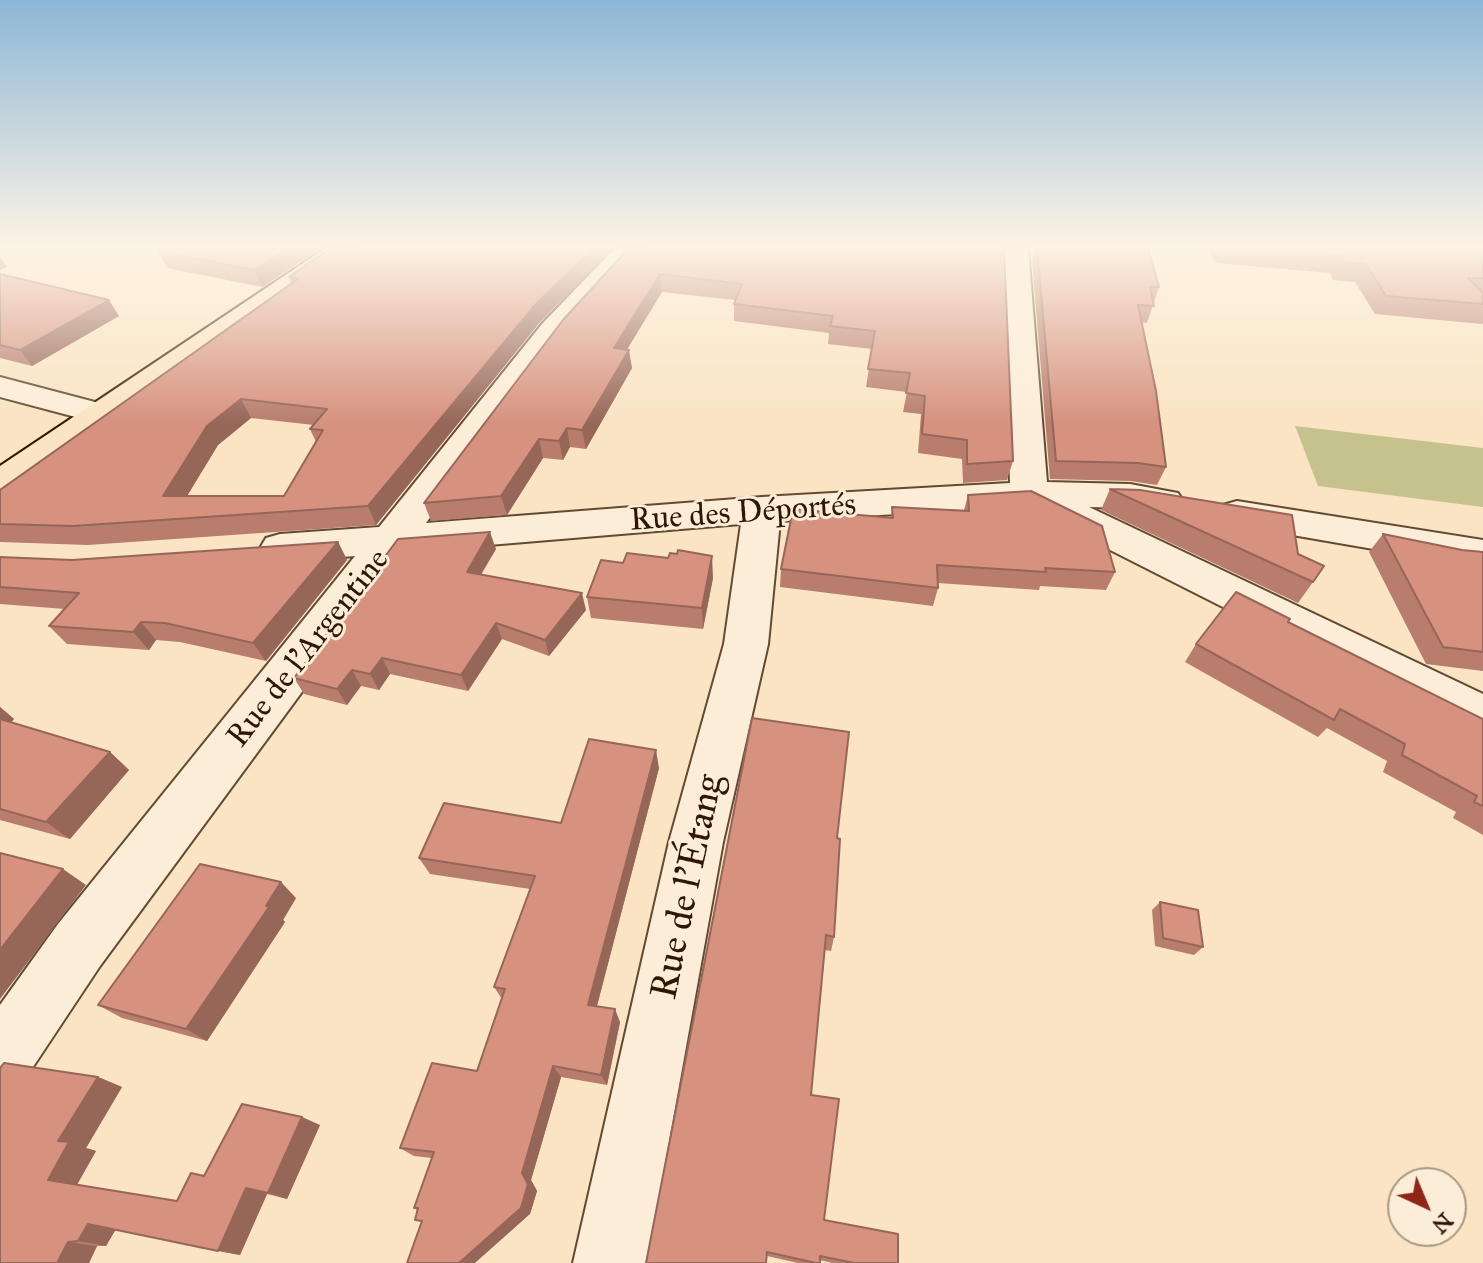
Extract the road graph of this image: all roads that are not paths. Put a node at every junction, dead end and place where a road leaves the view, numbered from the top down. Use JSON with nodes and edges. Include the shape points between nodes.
{"nodes":[{"id":1,"x":255,"y":307,"type":"edge"},
{"id":2,"x":574,"y":307,"type":"edge"},
{"id":3,"x":1018,"y":307,"type":"edge"},
{"id":4,"x":0,"y":387,"type":"edge"},
{"id":5,"x":98,"y":413,"type":"junction"},
{"id":6,"x":0,"y":483,"type":"edge"},
{"id":7,"x":1029,"y":494,"type":"junction"},
{"id":8,"x":762,"y":510,"type":"junction"},
{"id":9,"x":394,"y":541,"type":"junction"},
{"id":10,"x":239,"y":551,"type":"edge"},
{"id":11,"x":1483,"y":554,"type":"edge"},
{"id":12,"x":1483,"y":716,"type":"edge"},
{"id":13,"x":0,"y":1059,"type":"edge"},
{"id":14,"x":610,"y":1263,"type":"edge"}],
"edges":[{"from":1,"to":5,"type":"main road"},
{"from":2,"to":9,"type":"street","name":"Rue de l'Argentine"},
{"from":3,"to":7,"type":"street"},
{"from":4,"to":5,"type":"street"},
{"from":5,"to":6,"type":"main road"},
{"from":7,"to":8,"type":"street","name":"Rue des Déportés"},
{"from":7,"to":11,"type":"street","name":"Rue des Déportés","via":[[1130,496]]},
{"from":7,"to":12,"type":"street"},
{"from":8,"to":9,"type":"street","name":"Rue des Déportés"},
{"from":8,"to":14,"type":"street","name":"Rue de l'Étang","via":[[746,644],[696,842]]},
{"from":9,"to":10,"type":"street","name":"Rue des Déportés"},
{"from":9,"to":13,"type":"street","name":"Rue de l'Argentine","via":[[79,945]]}]}
